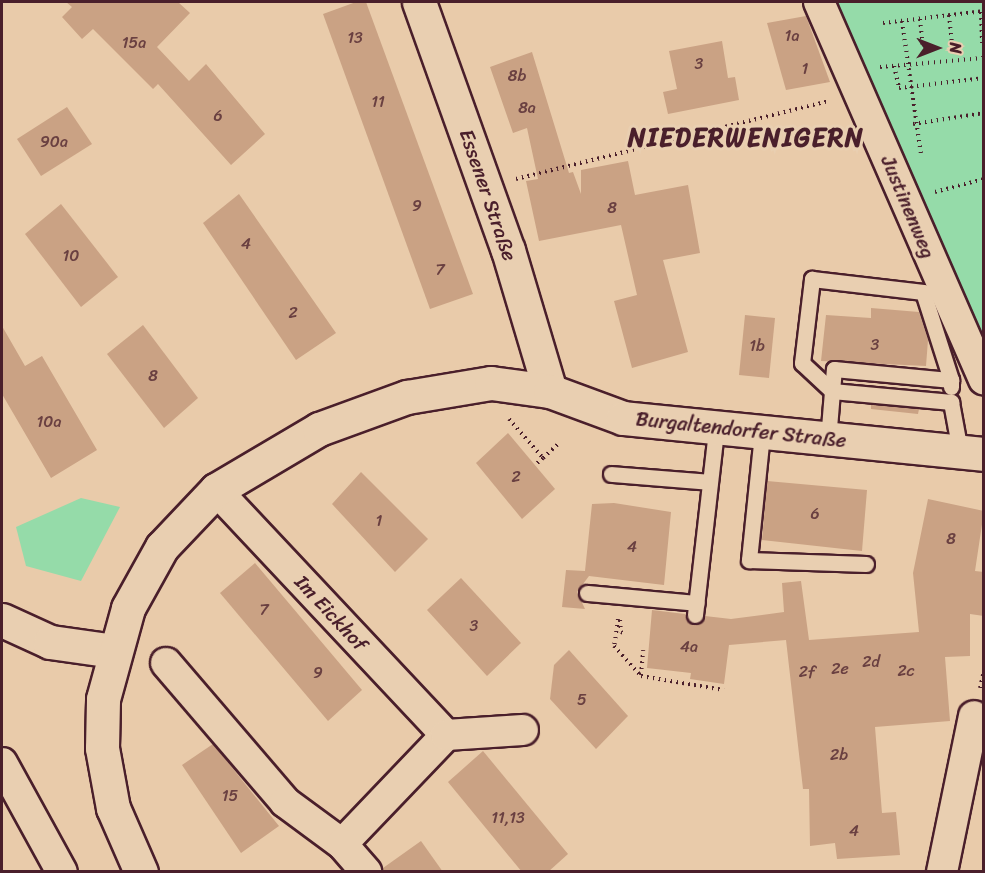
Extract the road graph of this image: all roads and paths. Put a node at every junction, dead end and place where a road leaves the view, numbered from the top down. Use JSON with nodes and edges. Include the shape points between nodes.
{"nodes":[{"id":1,"x":420,"y":2,"type":"edge"},
{"id":2,"x":819,"y":2,"type":"edge"},
{"id":3,"x":982,"y":11,"type":"edge"},
{"id":4,"x":949,"y":15,"type":"junction"},
{"id":5,"x":920,"y":19,"type":"junction"},
{"id":6,"x":902,"y":21,"type":"junction"},
{"id":7,"x":883,"y":23,"type":"dead end"},
{"id":8,"x":982,"y":43,"type":"edge"},
{"id":9,"x":952,"y":46,"type":"dead end"},
{"id":10,"x":923,"y":47,"type":"dead end"},
{"id":11,"x":984,"y":58,"type":"edge"},
{"id":12,"x":907,"y":64,"type":"junction"},
{"id":13,"x":894,"y":66,"type":"junction"},
{"id":14,"x":984,"y":78,"type":"edge"},
{"id":15,"x":853,"y":81,"type":"junction"},
{"id":16,"x":908,"y":87,"type":"junction"},
{"id":17,"x":984,"y":113,"type":"edge"},
{"id":18,"x":913,"y":124,"type":"junction"},
{"id":19,"x":922,"y":158,"type":"dead end"},
{"id":20,"x":984,"y":179,"type":"edge"},
{"id":21,"x":929,"y":181,"type":"dead end"},
{"id":22,"x":485,"y":187,"type":"junction"},
{"id":23,"x":919,"y":196,"type":"junction"},
{"id":24,"x":951,"y":380,"type":"junction"},
{"id":25,"x":984,"y":380,"type":"edge"},
{"id":26,"x":493,"y":383,"type":"junction"},
{"id":27,"x":550,"y":391,"type":"junction"},
{"id":28,"x":832,"y":391,"type":"junction"},
{"id":29,"x":951,"y":402,"type":"junction"},
{"id":30,"x":716,"y":430,"type":"junction"},
{"id":31,"x":762,"y":434,"type":"junction"},
{"id":32,"x":828,"y":440,"type":"junction"},
{"id":33,"x":559,"y":443,"type":"dead end"},
{"id":34,"x":972,"y":453,"type":"edge"},
{"id":35,"x":543,"y":458,"type":"junction"},
{"id":36,"x":535,"y":465,"type":"dead end"},
{"id":37,"x":611,"y":474,"type":"dead end"},
{"id":38,"x":710,"y":482,"type":"junction"},
{"id":39,"x":216,"y":490,"type":"junction"},
{"id":40,"x":866,"y":564,"type":"dead end"},
{"id":41,"x":587,"y":594,"type":"dead end"},
{"id":42,"x":2,"y":620,"type":"edge"},
{"id":43,"x":627,"y":634,"type":"dead end"},
{"id":44,"x":643,"y":650,"type":"dead end"},
{"id":45,"x":114,"y":651,"type":"junction"},
{"id":46,"x":166,"y":663,"type":"dead end"},
{"id":47,"x":641,"y":676,"type":"junction"},
{"id":48,"x":690,"y":676,"type":"dead end"},
{"id":49,"x":685,"y":680,"type":"junction"},
{"id":50,"x":724,"y":690,"type":"dead end"},
{"id":51,"x":974,"y":717,"type":"dead end"},
{"id":52,"x":523,"y":730,"type":"dead end"},
{"id":53,"x":446,"y":735,"type":"junction"},
{"id":54,"x":2,"y":763,"type":"edge"},
{"id":55,"x":342,"y":844,"type":"junction"},
{"id":56,"x":62,"y":872,"type":"edge"},
{"id":57,"x":141,"y":872,"type":"edge"},
{"id":58,"x":366,"y":872,"type":"edge"},
{"id":59,"x":942,"y":872,"type":"edge"}],
"edges":[{"from":1,"to":22,"type":"main road","name":"Essener Straße"},
{"from":2,"to":15,"type":"street","name":"Justinenweg"},
{"from":3,"to":4,"type":"path"},
{"from":3,"to":8,"type":"path"},
{"from":4,"to":5,"type":"path"},
{"from":4,"to":9,"type":"path"},
{"from":5,"to":6,"type":"path"},
{"from":5,"to":10,"type":"path"},
{"from":6,"to":7,"type":"path"},
{"from":6,"to":12,"type":"path"},
{"from":11,"to":12,"type":"path"},
{"from":12,"to":13,"type":"path"},
{"from":12,"to":16,"type":"path"},
{"from":13,"to":15,"type":"path"},
{"from":13,"to":16,"type":"path","via":[[899,88]]},
{"from":14,"to":16,"type":"path"},
{"from":15,"to":22,"type":"path"},
{"from":15,"to":23,"type":"street","name":"Justinenweg"},
{"from":16,"to":18,"type":"path"},
{"from":17,"to":18,"type":"path"},
{"from":18,"to":19,"type":"path"},
{"from":20,"to":23,"type":"path"},
{"from":21,"to":23,"type":"path"},
{"from":22,"to":27,"type":"main road","name":"Essener Straße"},
{"from":23,"to":25,"type":"street","name":"Justinenweg"},
{"from":24,"to":28,"type":"lane","via":[[834,369]]},
{"from":24,"to":28,"type":"lane","via":[[923,292],[812,279],[802,363]]},
{"from":24,"to":29,"type":"lane"},
{"from":26,"to":27,"type":"main road","name":"Burgaltendorfer Straße"},
{"from":26,"to":35,"type":"path","via":[[503,413]]},
{"from":26,"to":39,"type":"main road","name":"Burgaltendorfer Straße","via":[[407,397],[319,429]]},
{"from":27,"to":30,"type":"main road","name":"Burgaltendorfer Straße","via":[[623,418]]},
{"from":28,"to":29,"type":"lane"},
{"from":28,"to":32,"type":"lane"},
{"from":29,"to":34,"type":"lane"},
{"from":30,"to":31,"type":"main road","name":"Burgaltendorfer Straße"},
{"from":30,"to":38,"type":"lane"},
{"from":31,"to":32,"type":"main road","name":"Burgaltendorfer Straße"},
{"from":31,"to":40,"type":"lane","via":[[748,560]]},
{"from":32,"to":34,"type":"main road","name":"Burgaltendorfer Straße"},
{"from":33,"to":35,"type":"path"},
{"from":35,"to":36,"type":"path"},
{"from":37,"to":38,"type":"lane"},
{"from":38,"to":41,"type":"lane","via":[[696,609]]},
{"from":39,"to":45,"type":"main road","name":"Burgaltendorfer Straße","via":[[162,548],[128,608]]},
{"from":39,"to":53,"type":"street","name":"Im Eickhof"},
{"from":42,"to":45,"type":"main road","via":[[50,642]]},
{"from":43,"to":47,"type":"path","via":[[621,632],[619,614],[614,646]]},
{"from":44,"to":47,"type":"path"},
{"from":45,"to":57,"type":"main road","name":"Burgaltendorfer Straße","via":[[103,699],[102,748],[113,808]]},
{"from":46,"to":55,"type":"street","via":[[285,801]]},
{"from":47,"to":49,"type":"path"},
{"from":48,"to":49,"type":"path"},
{"from":49,"to":50,"type":"path","via":[[684,687]]},
{"from":51,"to":59,"type":"street"},
{"from":52,"to":53,"type":"street"},
{"from":53,"to":55,"type":"street"},
{"from":54,"to":56,"type":"street"},
{"from":55,"to":58,"type":"street"}]}
